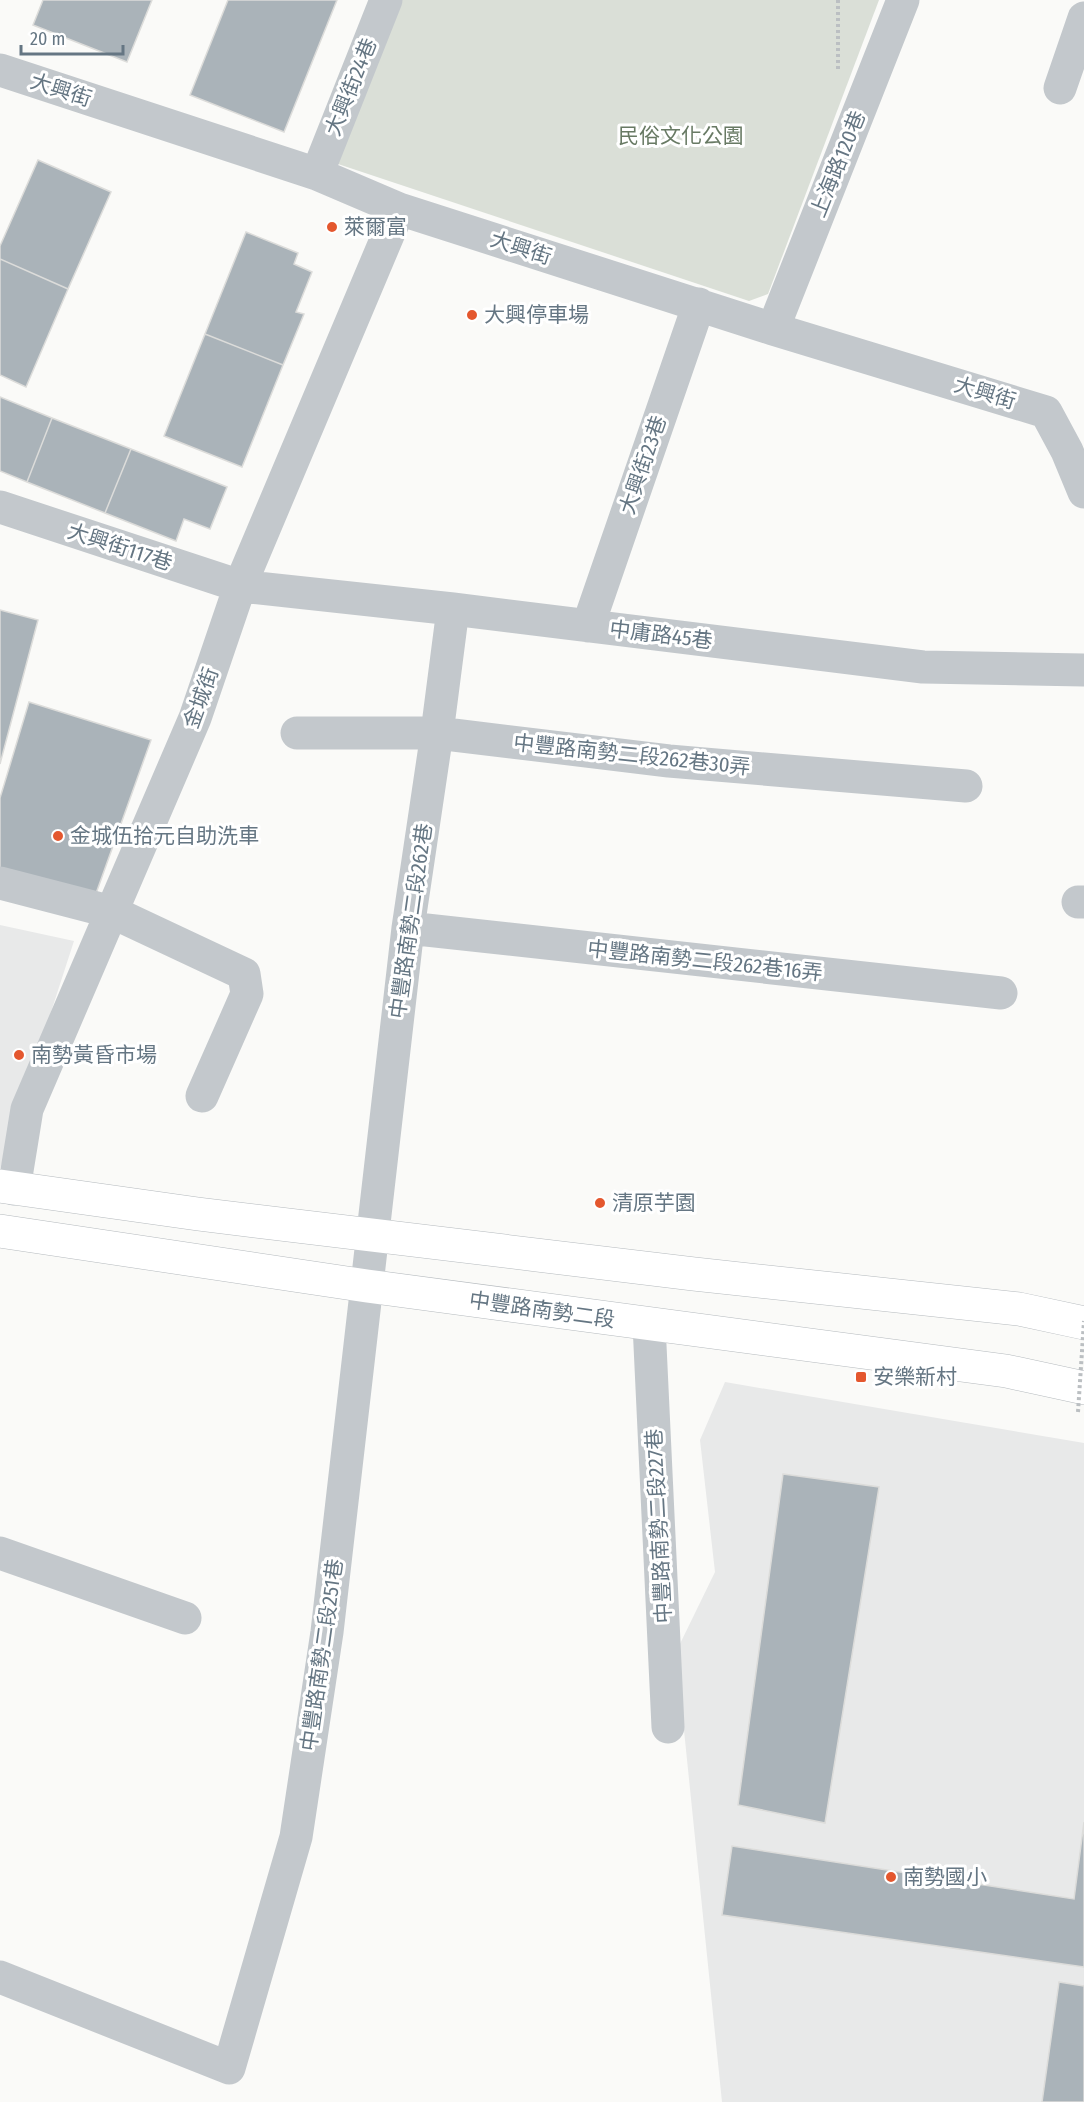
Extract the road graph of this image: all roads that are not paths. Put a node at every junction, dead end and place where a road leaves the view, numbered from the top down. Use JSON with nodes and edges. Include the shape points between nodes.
{"nodes":[{"id":1,"x":386,"y":0,"type":"edge"},
{"id":2,"x":903,"y":0,"type":"edge"},
{"id":3,"x":1084,"y":18,"type":"edge"},
{"id":4,"x":0,"y":70,"type":"edge"},
{"id":5,"x":1060,"y":88,"type":"dead end"},
{"id":6,"x":316,"y":174,"type":"junction"},
{"id":7,"x":399,"y":209,"type":"junction"},
{"id":8,"x":699,"y":304,"type":"junction"},
{"id":9,"x":773,"y":329,"type":"junction"},
{"id":10,"x":1075,"y":447,"type":"edge"},
{"id":11,"x":1084,"y":492,"type":"edge"},
{"id":12,"x":0,"y":507,"type":"edge"},
{"id":13,"x":240,"y":586,"type":"junction"},
{"id":14,"x":453,"y":609,"type":"junction"},
{"id":15,"x":588,"y":626,"type":"junction"},
{"id":16,"x":1084,"y":670,"type":"edge"},
{"id":17,"x":297,"y":733,"type":"dead end"},
{"id":18,"x":438,"y":733,"type":"junction"},
{"id":19,"x":966,"y":786,"type":"dead end"},
{"id":20,"x":0,"y":883,"type":"edge"},
{"id":21,"x":112,"y":912,"type":"junction"},
{"id":22,"x":408,"y":928,"type":"junction"},
{"id":23,"x":1001,"y":993,"type":"dead end"},
{"id":24,"x":202,"y":1096,"type":"dead end"},
{"id":25,"x":7,"y":1187,"type":"edge"},
{"id":26,"x":0,"y":1231,"type":"edge"},
{"id":27,"x":372,"y":1234,"type":"junction"},
{"id":28,"x":367,"y":1287,"type":"junction"},
{"id":29,"x":1084,"y":1322,"type":"edge"},
{"id":30,"x":649,"y":1324,"type":"junction"},
{"id":31,"x":1081,"y":1400,"type":"edge"},
{"id":32,"x":0,"y":1553,"type":"edge"},
{"id":33,"x":186,"y":1618,"type":"dead end"},
{"id":34,"x":668,"y":1727,"type":"dead end"},
{"id":35,"x":0,"y":1977,"type":"edge"}],
"edges":[{"from":1,"to":6,"type":"street","name":"大興街24巷"},
{"from":2,"to":9,"type":"street","name":"上海路120巷"},
{"from":3,"to":5,"type":"street"},
{"from":4,"to":6,"type":"street","name":"大興街"},
{"from":6,"to":7,"type":"street","name":"大興街"},
{"from":7,"to":8,"type":"street","name":"大興街"},
{"from":7,"to":13,"type":"street","name":"金城街"},
{"from":8,"to":9,"type":"street","name":"大興街"},
{"from":8,"to":15,"type":"street","name":"大興街23巷"},
{"from":9,"to":10,"type":"street","name":"大興街","via":[[1047,412]]},
{"from":10,"to":11,"type":"street"},
{"from":12,"to":13,"type":"street","name":"大興街117巷"},
{"from":13,"to":14,"type":"street","name":"中庸路45巷"},
{"from":13,"to":21,"type":"street","name":"金城街","via":[[195,718]]},
{"from":14,"to":15,"type":"street","name":"中庸路45巷"},
{"from":14,"to":18,"type":"street","name":"中豐路南勢二段262巷"},
{"from":15,"to":16,"type":"street","name":"中庸路45巷","via":[[923,667]]},
{"from":17,"to":18,"type":"street","name":"中豐路南勢二段262巷30弄"},
{"from":18,"to":19,"type":"street","name":"中豐路南勢二段262巷30弄","via":[[669,761]]},
{"from":18,"to":22,"type":"street","name":"中豐路南勢二段262巷"},
{"from":20,"to":21,"type":"street"},
{"from":21,"to":24,"type":"street","via":[[244,975],[247,994]]},
{"from":21,"to":25,"type":"street","name":"金城街","via":[[27,1110]]},
{"from":22,"to":23,"type":"street","name":"中豐路南勢二段262巷16弄"},
{"from":22,"to":27,"type":"street","name":"中豐路南勢二段262巷"},
{"from":25,"to":27,"type":"main road"},
{"from":26,"to":28,"type":"main road","name":"中豐路南勢二段"},
{"from":27,"to":28,"type":"street","name":"中豐路南勢二段251巷"},
{"from":27,"to":29,"type":"main road","via":[[1018,1309]]},
{"from":28,"to":30,"type":"main road","name":"中豐路南勢二段"},
{"from":28,"to":35,"type":"street","name":"中豐路南勢二段251巷","via":[[327,1632],[296,1837],[229,2068]]},
{"from":30,"to":31,"type":"main road","name":"中豐路南勢二段","via":[[1006,1371]]},
{"from":30,"to":34,"type":"street","name":"中豐路南勢二段227巷"},
{"from":32,"to":33,"type":"street"}]}
